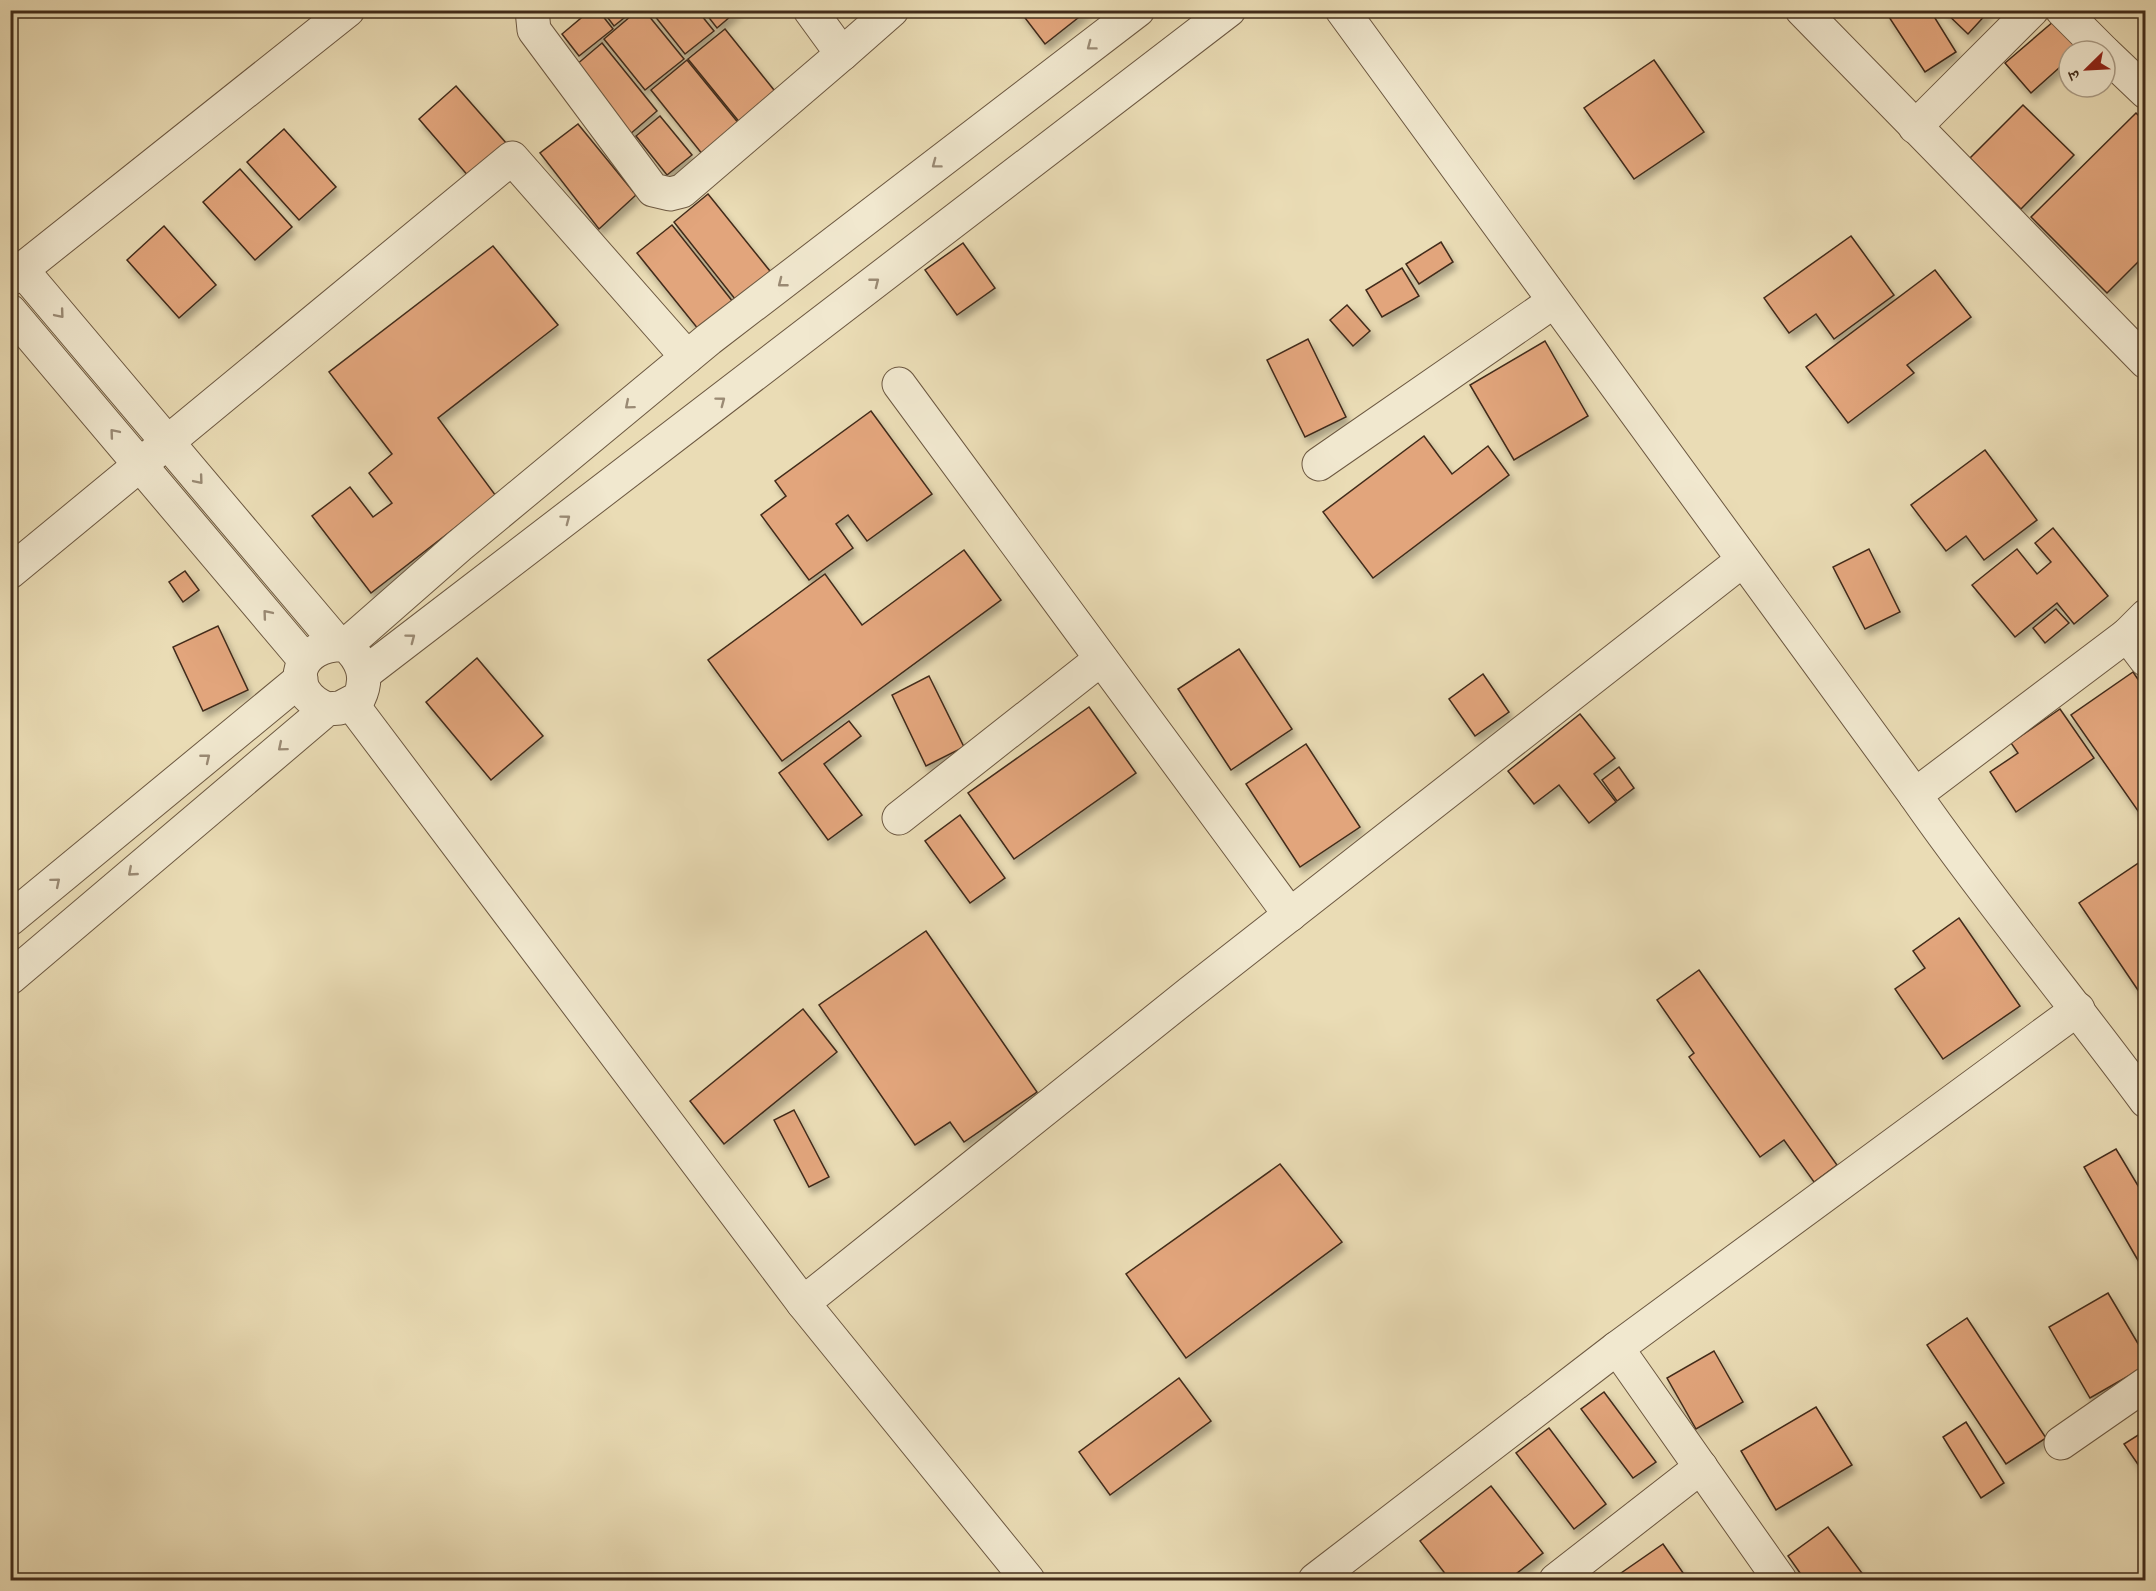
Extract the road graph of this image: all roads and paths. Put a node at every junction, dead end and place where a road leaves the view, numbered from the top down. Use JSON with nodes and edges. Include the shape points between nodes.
{"nodes":[{"id":1,"x":348,"y":10,"type":"edge"},
{"id":2,"x":532,"y":10,"type":"edge"},
{"id":3,"x":810,"y":10,"type":"edge"},
{"id":4,"x":892,"y":10,"type":"edge"},
{"id":5,"x":1138,"y":10,"type":"edge"},
{"id":6,"x":1229,"y":10,"type":"edge"},
{"id":7,"x":1342,"y":10,"type":"edge"},
{"id":8,"x":1802,"y":10,"type":"edge"},
{"id":9,"x":2032,"y":10,"type":"edge"},
{"id":10,"x":2062,"y":10,"type":"edge"},
{"id":11,"x":2091,"y":39,"type":"edge"},
{"id":12,"x":842,"y":54,"type":"junction"},
{"id":13,"x":2117,"y":65,"type":"edge"},
{"id":14,"x":2145,"y":92,"type":"edge"},
{"id":15,"x":1915,"y":127,"type":"junction"},
{"id":16,"x":16,"y":275,"type":"edge"},
{"id":17,"x":1553,"y":302,"type":"junction"},
{"id":18,"x":10,"y":312,"type":"edge"},
{"id":19,"x":687,"y":357,"type":"junction"},
{"id":20,"x":2145,"y":362,"type":"edge"},
{"id":21,"x":899,"y":384,"type":"dead end"},
{"id":22,"x":166,"y":441,"type":"junction"},
{"id":23,"x":139,"y":464,"type":"junction"},
{"id":24,"x":1319,"y":464,"type":"dead end"},
{"id":25,"x":1743,"y":560,"type":"junction"},
{"id":26,"x":10,"y":572,"type":"edge"},
{"id":27,"x":2139,"y":637,"type":"edge"},
{"id":28,"x":342,"y":645,"type":"junction"},
{"id":29,"x":1101,"y":659,"type":"junction"},
{"id":30,"x":303,"y":669,"type":"junction"},
{"id":31,"x":365,"y":674,"type":"junction"},
{"id":32,"x":339,"y":706,"type":"junction"},
{"id":33,"x":1916,"y":795,"type":"junction"},
{"id":34,"x":899,"y":818,"type":"dead end"},
{"id":35,"x":1290,"y":915,"type":"junction"},
{"id":36,"x":10,"y":919,"type":"edge"},
{"id":37,"x":10,"y":978,"type":"edge"},
{"id":38,"x":2078,"y":1008,"type":"junction"},
{"id":39,"x":2145,"y":1101,"type":"edge"},
{"id":40,"x":803,"y":1303,"type":"junction"},
{"id":41,"x":1617,"y":1348,"type":"junction"},
{"id":42,"x":2145,"y":1384,"type":"edge"},
{"id":43,"x":2061,"y":1443,"type":"dead end"},
{"id":44,"x":1701,"y":1467,"type":"junction"},
{"id":45,"x":1028,"y":1581,"type":"edge"},
{"id":46,"x":1315,"y":1581,"type":"edge"},
{"id":47,"x":1556,"y":1581,"type":"edge"},
{"id":48,"x":1780,"y":1581,"type":"edge"}],
"edges":[{"from":1,"to":16,"type":"street"},
{"from":2,"to":12,"type":"street","via":[[534,30],[652,190],[670,194],[682,190]]},
{"from":3,"to":12,"type":"street"},
{"from":4,"to":12,"type":"street"},
{"from":5,"to":19,"type":"street","one_way":true},
{"from":31,"to":6,"type":"street","one_way":true},
{"from":7,"to":17,"type":"street"},
{"from":8,"to":15,"type":"street"},
{"from":9,"to":15,"type":"street"},
{"from":10,"to":11,"type":"street"},
{"from":13,"to":14,"type":"street"},
{"from":15,"to":20,"type":"street"},
{"from":16,"to":22,"type":"street","one_way":true},
{"from":17,"to":24,"type":"street"},
{"from":17,"to":25,"type":"street"},
{"from":23,"to":18,"type":"street","one_way":true},
{"from":19,"to":22,"type":"street","via":[[512,158]]},
{"from":19,"to":28,"type":"street","one_way":true},
{"from":21,"to":29,"type":"street"},
{"from":22,"to":23,"type":"street"},
{"from":22,"to":28,"type":"street","one_way":true},
{"from":23,"to":26,"type":"street"},
{"from":30,"to":23,"type":"street","one_way":true},
{"from":25,"to":33,"type":"street"},
{"from":25,"to":35,"type":"street"},
{"from":27,"to":33,"type":"street"},
{"from":28,"to":30,"type":"street","via":[[311,652]]},
{"from":28,"to":31,"type":"street","via":[[357,656]]},
{"from":29,"to":34,"type":"street"},
{"from":29,"to":35,"type":"street"},
{"from":30,"to":32,"type":"street","via":[[307,697]]},
{"from":36,"to":30,"type":"street","one_way":true},
{"from":31,"to":32,"type":"street","via":[[359,698]]},
{"from":32,"to":37,"type":"street","one_way":true},
{"from":32,"to":40,"type":"street"},
{"from":33,"to":38,"type":"street","via":[[1963,864]]},
{"from":35,"to":40,"type":"street"},
{"from":38,"to":39,"type":"street"},
{"from":38,"to":41,"type":"street"},
{"from":40,"to":45,"type":"street"},
{"from":41,"to":44,"type":"street"},
{"from":41,"to":46,"type":"street"},
{"from":42,"to":43,"type":"street"},
{"from":44,"to":47,"type":"street"},
{"from":44,"to":48,"type":"street"}]}
